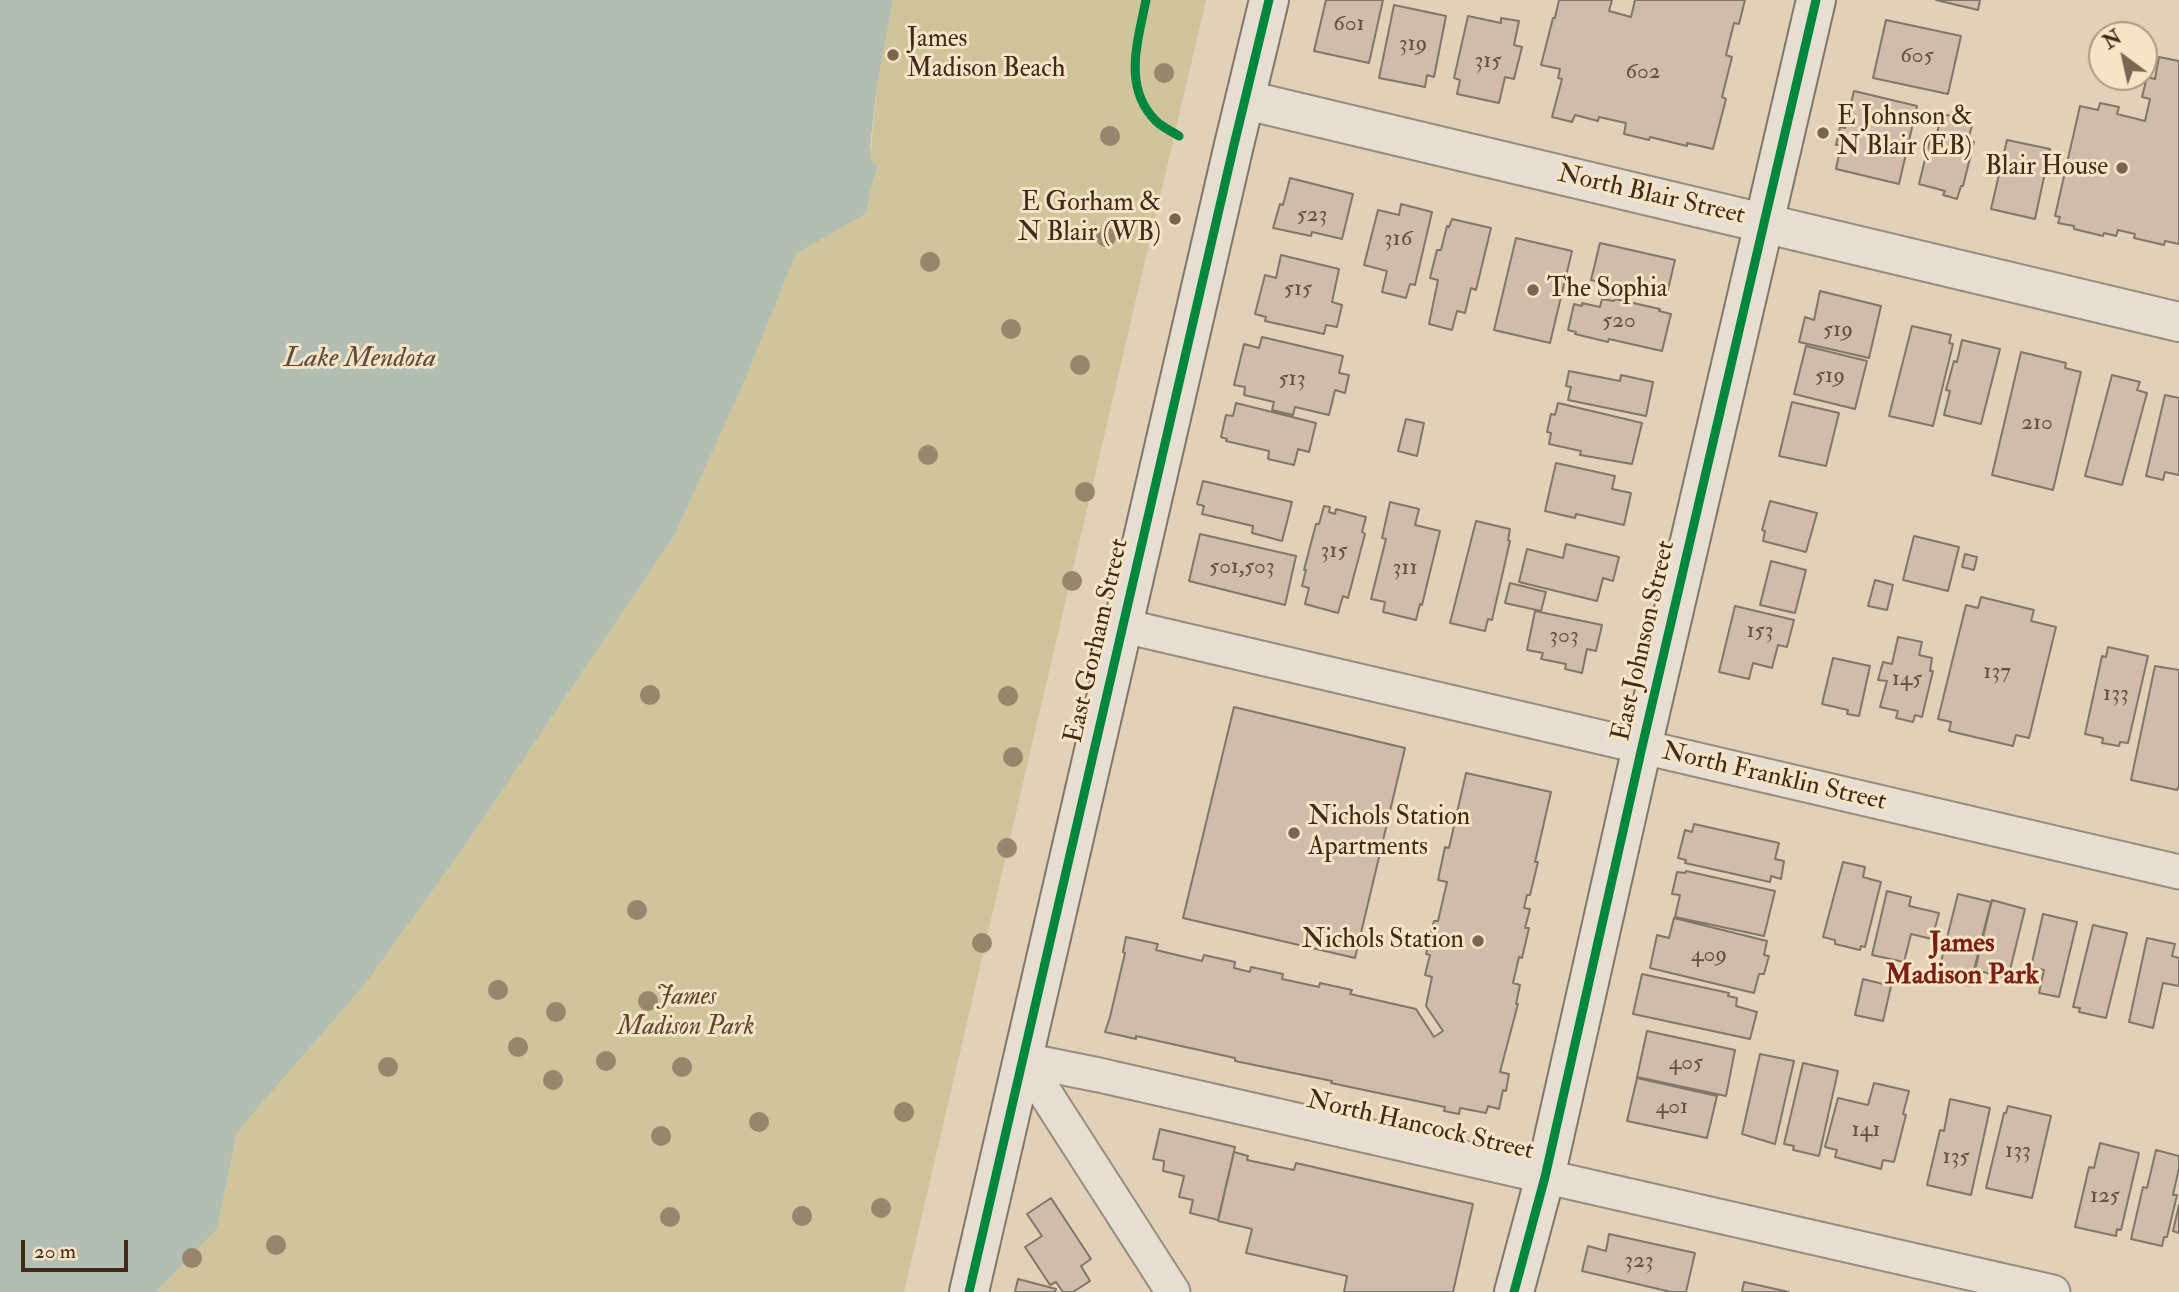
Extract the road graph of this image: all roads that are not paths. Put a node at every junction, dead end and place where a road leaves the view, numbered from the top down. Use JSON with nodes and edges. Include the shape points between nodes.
{"nodes":[{"id":1,"x":1269,"y":0,"type":"edge"},
{"id":2,"x":1816,"y":0,"type":"edge"},
{"id":3,"x":1245,"y":100,"type":"junction"},
{"id":4,"x":1764,"y":223,"type":"junction"},
{"id":5,"x":2179,"y":323,"type":"edge"},
{"id":6,"x":1124,"y":626,"type":"junction"},
{"id":7,"x":1642,"y":747,"type":"junction"},
{"id":8,"x":2179,"y":872,"type":"edge"},
{"id":9,"x":1024,"y":1060,"type":"junction"},
{"id":10,"x":1545,"y":1177,"type":"junction"},
{"id":11,"x":969,"y":1292,"type":"edge"},
{"id":12,"x":1173,"y":1292,"type":"edge"},
{"id":13,"x":1514,"y":1292,"type":"edge"},
{"id":14,"x":2053,"y":1292,"type":"edge"}],
"edges":[{"from":1,"to":3,"type":"main road","name":"East Gorham Street"},
{"from":2,"to":4,"type":"main road","name":"East Johnson Street"},
{"from":3,"to":4,"type":"main road","name":"North Blair Street"},
{"from":3,"to":6,"type":"main road","name":"East Gorham Street"},
{"from":4,"to":5,"type":"main road","name":"North Blair Street"},
{"from":4,"to":7,"type":"main road","name":"East Johnson Street"},
{"from":6,"to":7,"type":"street","name":"North Franklin Street"},
{"from":6,"to":9,"type":"main road","name":"East Gorham Street"},
{"from":7,"to":8,"type":"street","name":"North Franklin Street"},
{"from":7,"to":10,"type":"main road","name":"East Johnson Street"},
{"from":9,"to":10,"type":"street","name":"North Hancock Street"},
{"from":9,"to":11,"type":"main road","name":"East Gorham Street"},
{"from":9,"to":12,"type":"street"},
{"from":10,"to":13,"type":"main road","name":"East Johnson Street"},
{"from":10,"to":14,"type":"street","name":"North Hancock Street"}]}
